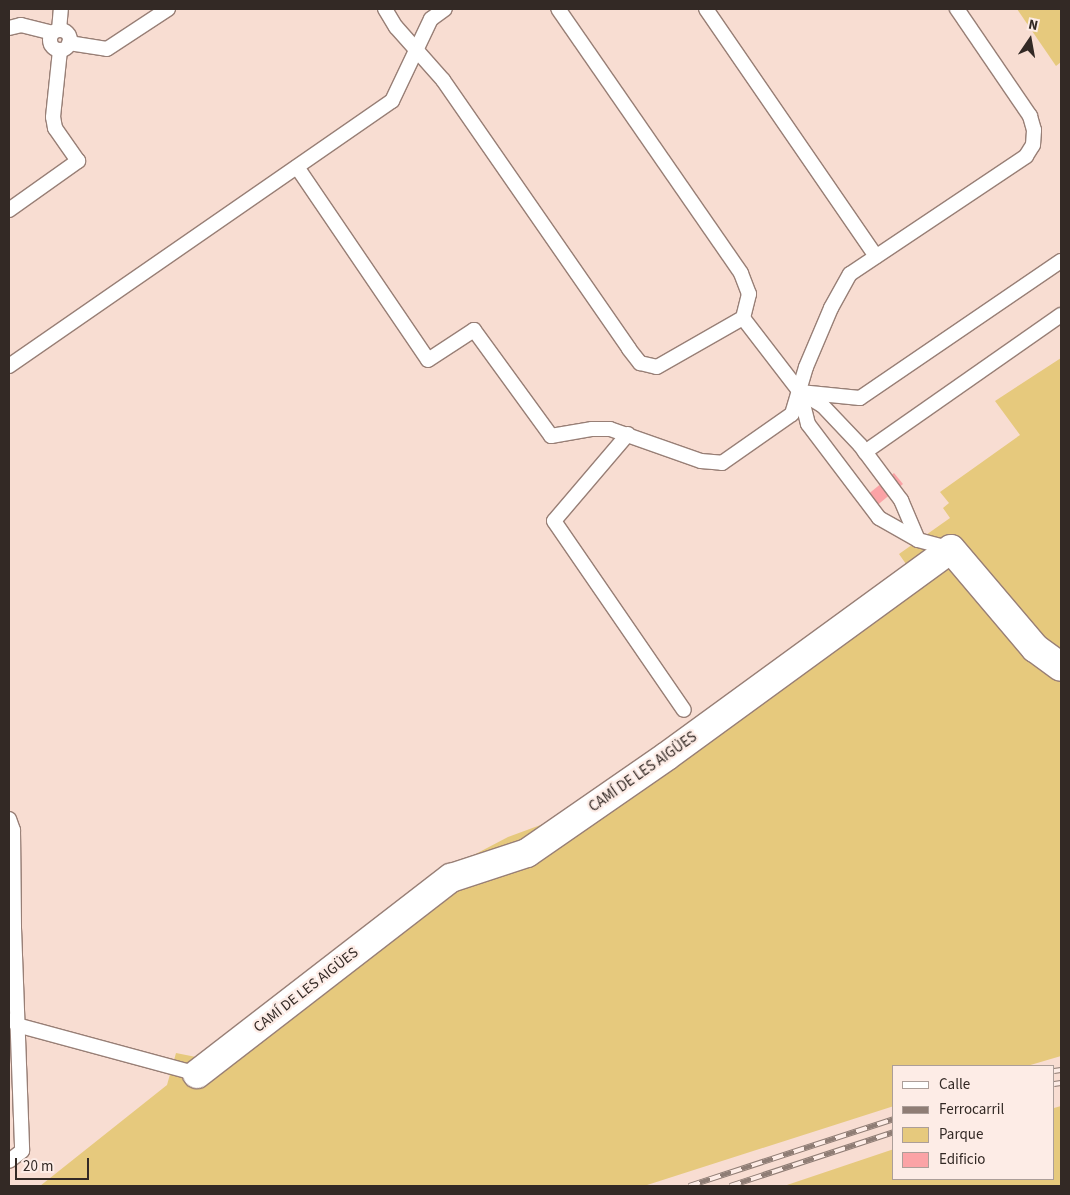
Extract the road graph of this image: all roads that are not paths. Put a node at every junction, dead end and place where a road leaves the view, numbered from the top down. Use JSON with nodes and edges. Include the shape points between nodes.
{"nodes":[{"id":1,"x":61,"y":9,"type":"edge"},
{"id":2,"x":168,"y":9,"type":"edge"},
{"id":3,"x":385,"y":9,"type":"edge"},
{"id":4,"x":445,"y":9,"type":"edge"},
{"id":5,"x":558,"y":9,"type":"edge"},
{"id":6,"x":706,"y":9,"type":"edge"},
{"id":7,"x":957,"y":9,"type":"edge"},
{"id":8,"x":9,"y":28,"type":"edge"},
{"id":9,"x":56,"y":31,"type":"junction"},
{"id":10,"x":65,"y":47,"type":"junction"},
{"id":11,"x":416,"y":50,"type":"junction"},
{"id":12,"x":297,"y":167,"type":"junction"},
{"id":13,"x":9,"y":210,"type":"edge"},
{"id":14,"x":876,"y":256,"type":"junction"},
{"id":15,"x":1061,"y":261,"type":"edge"},
{"id":16,"x":1061,"y":315,"type":"edge"},
{"id":17,"x":742,"y":318,"type":"junction"},
{"id":18,"x":9,"y":366,"type":"edge"},
{"id":19,"x":800,"y":392,"type":"junction"},
{"id":20,"x":628,"y":434,"type":"junction"},
{"id":21,"x":865,"y":452,"type":"junction"},
{"id":22,"x":918,"y":540,"type":"junction"},
{"id":23,"x":951,"y":549,"type":"junction"},
{"id":24,"x":1061,"y":667,"type":"edge"},
{"id":25,"x":684,"y":710,"type":"dead end"},
{"id":26,"x":9,"y":819,"type":"edge"},
{"id":27,"x":13,"y":1020,"type":"edge"},
{"id":28,"x":197,"y":1074,"type":"joint"},
{"id":29,"x":9,"y":1161,"type":"edge"}],
"edges":[{"from":1,"to":9,"type":"lane"},
{"from":2,"to":10,"type":"lane","via":[[107,49]]},
{"from":3,"to":11,"type":"lane"},
{"from":4,"to":11,"type":"lane","via":[[431,19]]},
{"from":5,"to":17,"type":"lane","via":[[741,273],[749,294]]},
{"from":6,"to":14,"type":"lane"},
{"from":7,"to":14,"type":"lane","via":[[1030,116],[1034,130],[1032,145],[1026,156]]},
{"from":8,"to":9,"type":"lane","via":[[20,25]]},
{"from":9,"to":10,"type":"lane","via":[[49,40],[51,46]]},
{"from":10,"to":13,"type":"lane","via":[[53,117],[55,128],[78,161]]},
{"from":11,"to":12,"type":"lane","via":[[392,102]]},
{"from":11,"to":17,"type":"lane","via":[[442,80],[640,363],[657,366]]},
{"from":12,"to":18,"type":"lane"},
{"from":12,"to":20,"type":"lane","via":[[428,360],[474,330],[551,436],[592,429]]},
{"from":14,"to":19,"type":"lane","via":[[850,274],[806,367]]},
{"from":15,"to":19,"type":"lane","via":[[860,398]]},
{"from":16,"to":21,"type":"lane"},
{"from":17,"to":19,"type":"lane"},
{"from":19,"to":20,"type":"lane","via":[[792,414],[722,463],[701,461]]},
{"from":19,"to":21,"type":"lane","via":[[822,405]]},
{"from":19,"to":22,"type":"lane","via":[[808,424],[879,518]]},
{"from":20,"to":25,"type":"lane","via":[[554,521]]},
{"from":21,"to":22,"type":"lane","via":[[901,500]]},
{"from":22,"to":23,"type":"lane"},
{"from":23,"to":24,"type":"street","via":[[1035,648]]},
{"from":23,"to":28,"type":"street","name":"CAMÍ DE LES AIGÜES","via":[[667,756],[527,853],[451,878]]},
{"from":26,"to":27,"type":"lane","via":[[13,830]]},
{"from":27,"to":28,"type":"lane"},
{"from":27,"to":29,"type":"lane","via":[[22,1151]]}]}
